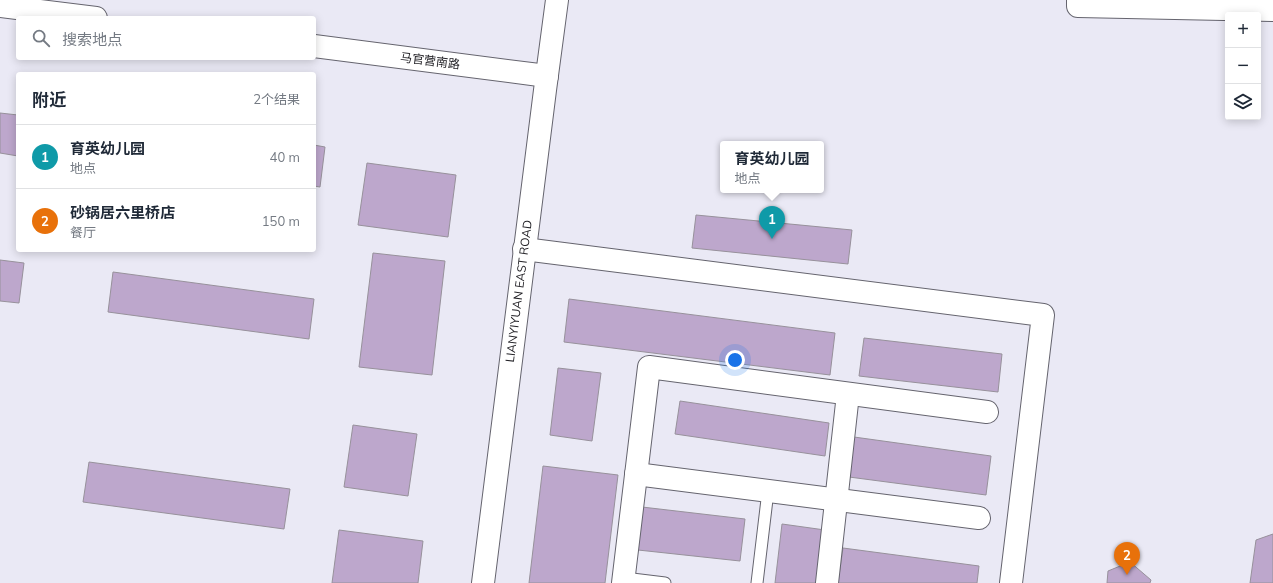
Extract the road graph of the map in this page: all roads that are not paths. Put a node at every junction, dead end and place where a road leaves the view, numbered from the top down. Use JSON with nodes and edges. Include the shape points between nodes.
{"nodes":[{"id":1,"x":557,"y":0,"type":"edge"},
{"id":2,"x":1078,"y":0,"type":"edge"},
{"id":3,"x":0,"y":6,"type":"edge"},
{"id":4,"x":1273,"y":10,"type":"edge"},
{"id":5,"x":80,"y":16,"type":"edge"},
{"id":6,"x":316,"y":46,"type":"edge"},
{"id":7,"x":547,"y":76,"type":"junction"},
{"id":8,"x":524,"y":249,"type":"junction"},
{"id":9,"x":848,"y":394,"type":"junction"},
{"id":10,"x":987,"y":412,"type":"dead end"},
{"id":11,"x":636,"y":474,"type":"junction"},
{"id":12,"x":768,"y":491,"type":"junction"},
{"id":13,"x":836,"y":499,"type":"junction"},
{"id":14,"x":979,"y":518,"type":"dead end"},
{"id":15,"x":623,"y":580,"type":"edge"},
{"id":16,"x":483,"y":583,"type":"edge"},
{"id":17,"x":665,"y":583,"type":"edge"},
{"id":18,"x":757,"y":583,"type":"edge"},
{"id":19,"x":827,"y":583,"type":"edge"},
{"id":20,"x":1011,"y":583,"type":"edge"}],
"edges":[{"from":1,"to":7,"type":"street","name":"LIANYIYUAN EAST ROAD"},
{"from":2,"to":4,"type":"street","via":[[1078,6]]},
{"from":3,"to":5,"type":"street"},
{"from":6,"to":7,"type":"street","name":"马官营南路"},
{"from":7,"to":8,"type":"street","name":"LIANYIYUAN EAST ROAD"},
{"from":8,"to":16,"type":"street","name":"LIANYIYUAN EAST ROAD"},
{"from":8,"to":20,"type":"street","via":[[1043,315]]},
{"from":9,"to":10,"type":"street"},
{"from":9,"to":11,"type":"street","via":[[649,368]]},
{"from":9,"to":13,"type":"street"},
{"from":11,"to":12,"type":"street"},
{"from":11,"to":15,"type":"street"},
{"from":12,"to":13,"type":"street"},
{"from":12,"to":18,"type":"lane"},
{"from":13,"to":14,"type":"street"},
{"from":13,"to":19,"type":"street"},
{"from":15,"to":17,"type":"lane"}]}
